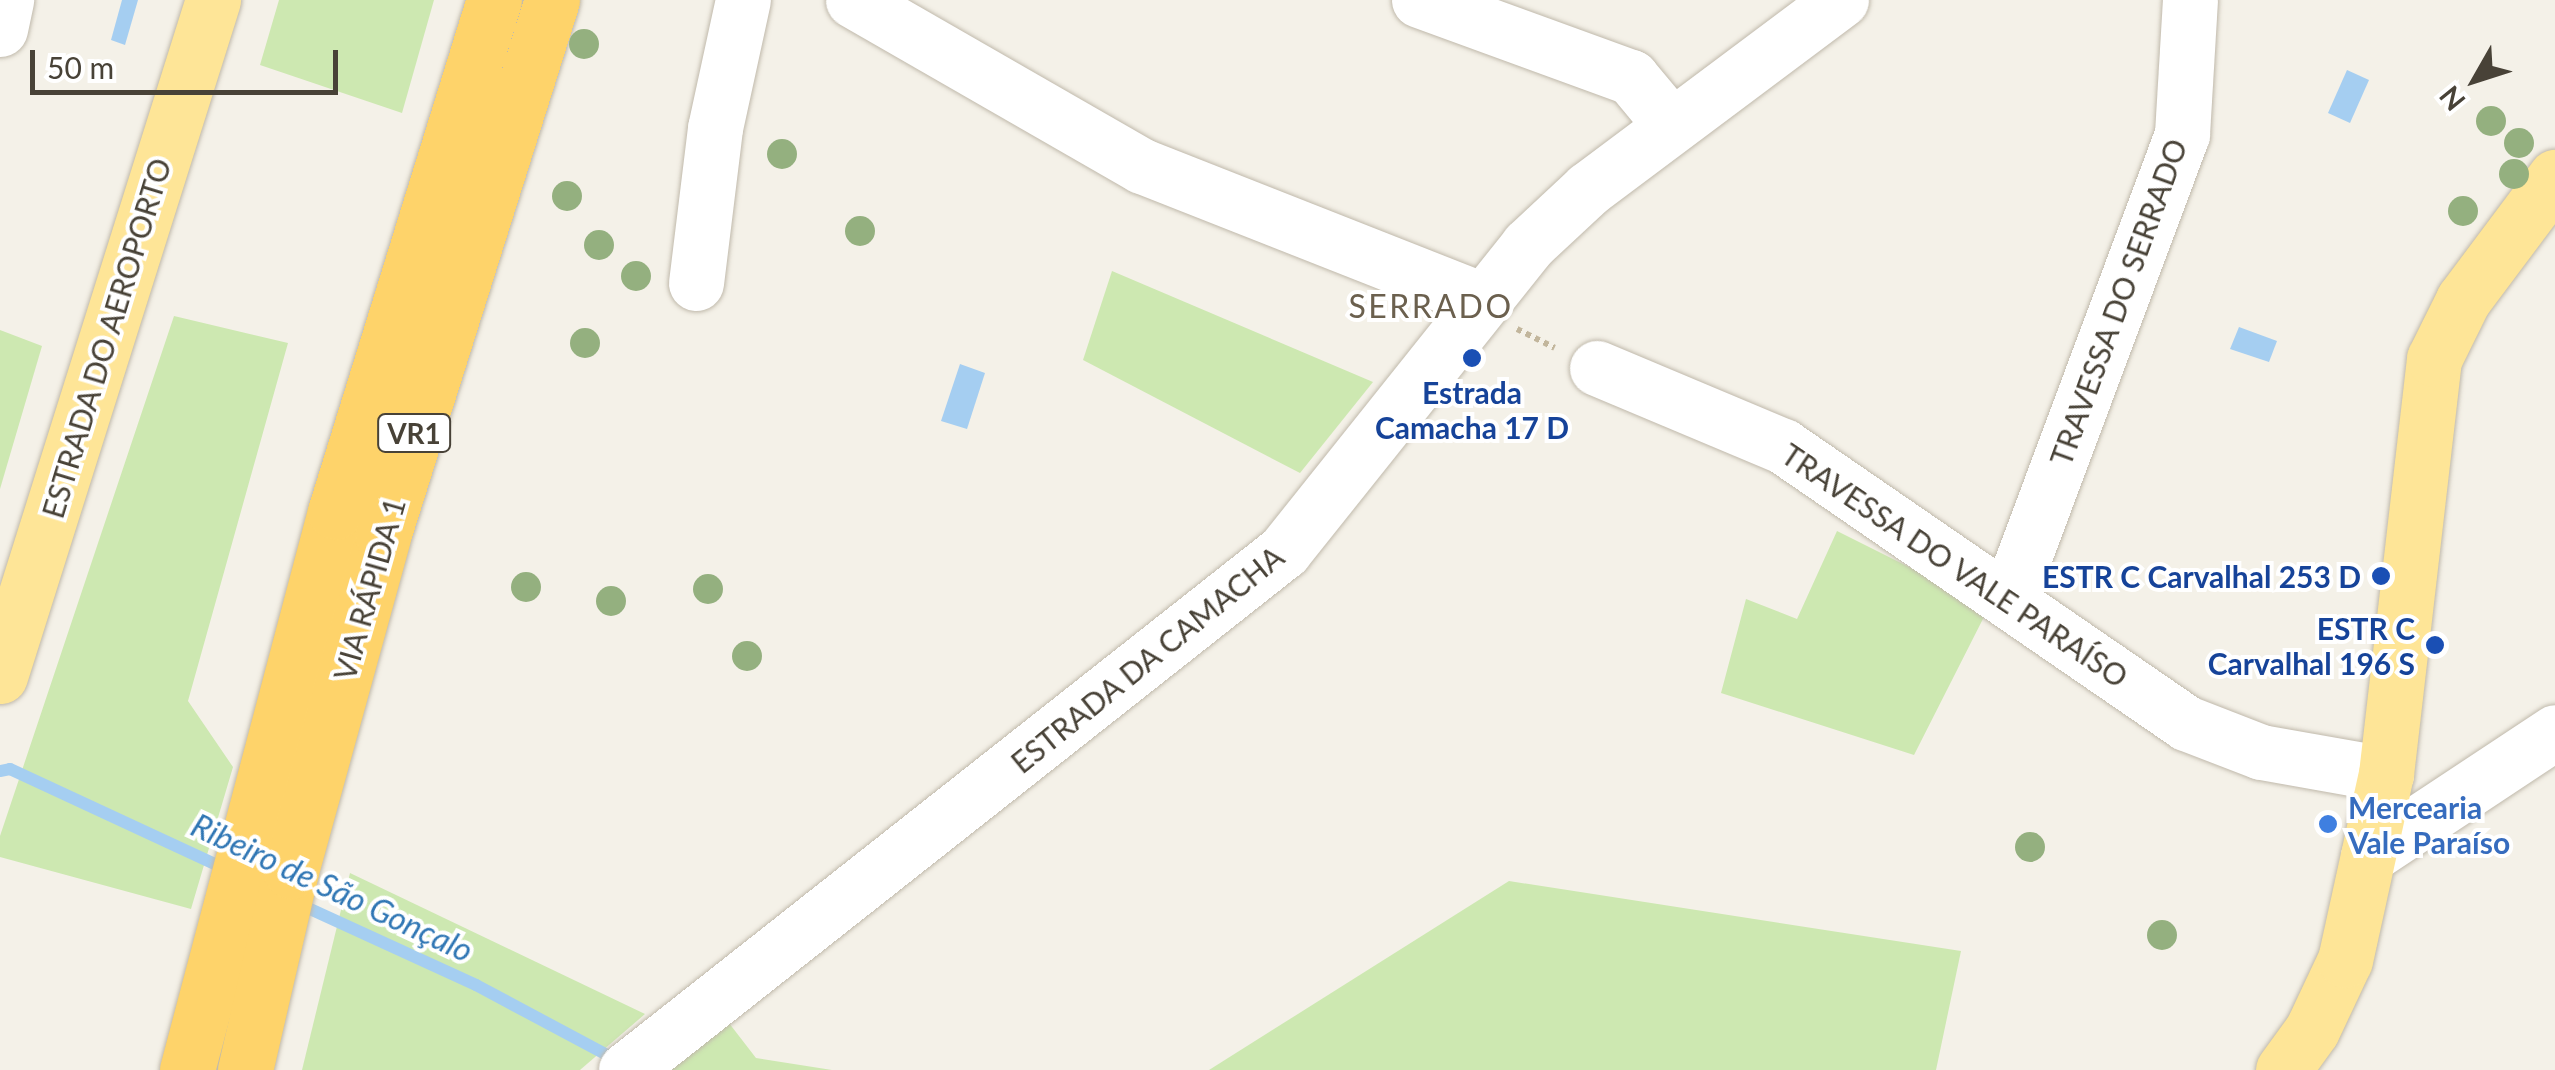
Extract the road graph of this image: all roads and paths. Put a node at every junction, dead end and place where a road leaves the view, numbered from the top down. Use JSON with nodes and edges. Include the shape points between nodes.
{"nodes":[{"id":1,"x":6,"y":0,"type":"edge"},
{"id":2,"x":213,"y":0,"type":"edge"},
{"id":3,"x":494,"y":0,"type":"edge"},
{"id":4,"x":552,"y":0,"type":"edge"},
{"id":5,"x":744,"y":0,"type":"edge"},
{"id":6,"x":853,"y":0,"type":"edge"},
{"id":7,"x":1420,"y":0,"type":"edge"},
{"id":8,"x":1841,"y":0,"type":"edge"},
{"id":9,"x":2190,"y":0,"type":"edge"},
{"id":10,"x":0,"y":29,"type":"edge"},
{"id":11,"x":1670,"y":125,"type":"junction"},
{"id":12,"x":2555,"y":177,"type":"edge"},
{"id":13,"x":696,"y":282,"type":"dead end"},
{"id":14,"x":1476,"y":304,"type":"junction"},
{"id":15,"x":1597,"y":368,"type":"joint"},
{"id":16,"x":2010,"y":597,"type":"junction"},
{"id":17,"x":0,"y":676,"type":"edge"},
{"id":18,"x":2555,"y":732,"type":"edge"},
{"id":19,"x":2386,"y":774,"type":"junction"},
{"id":20,"x":2368,"y":856,"type":"junction"},
{"id":21,"x":192,"y":1048,"type":"edge"},
{"id":22,"x":641,"y":1058,"type":"edge"},
{"id":23,"x":248,"y":1059,"type":"edge"},
{"id":24,"x":2283,"y":1070,"type":"edge"}],
"edges":[{"from":1,"to":10,"type":"street"},
{"from":2,"to":17,"type":"main road","name":"ESTRADA DO AEROPORTO"},
{"from":3,"to":21,"type":"highway","name":"VIA RÁPIDA 1","number":"VR1","via":[[336,512]]},
{"from":4,"to":23,"type":"highway","name":"VIA RÁPIDA 1","number":"VR1","via":[[383,536]]},
{"from":5,"to":13,"type":"street","via":[[715,128]]},
{"from":6,"to":14,"type":"street","via":[[1142,166]]},
{"from":7,"to":11,"type":"street","via":[[1631,77]]},
{"from":8,"to":11,"type":"street","name":"ESTRADA DA CAMACHA"},
{"from":9,"to":16,"type":"street","name":"TRAVESSA DO SERRADO","via":[[2182,134]]},
{"from":11,"to":14,"type":"street","name":"ESTRADA DA CAMACHA","via":[[1588,189]]},
{"from":12,"to":19,"type":"main road","via":[[2463,300],[2434,358]]},
{"from":14,"to":15,"type":"path"},
{"from":14,"to":22,"type":"street","name":"ESTRADA DA CAMACHA","via":[[1284,551]]},
{"from":15,"to":16,"type":"street","name":"TRAVESSA DO VALE PARAÍSO","via":[[1783,446]]},
{"from":16,"to":19,"type":"street","name":"TRAVESSA DO VALE PARAÍSO","via":[[2186,723],[2261,752]]},
{"from":18,"to":20,"type":"street"},
{"from":19,"to":20,"type":"main road"},
{"from":20,"to":24,"type":"main road","via":[[2345,960],[2312,1030]]}]}
